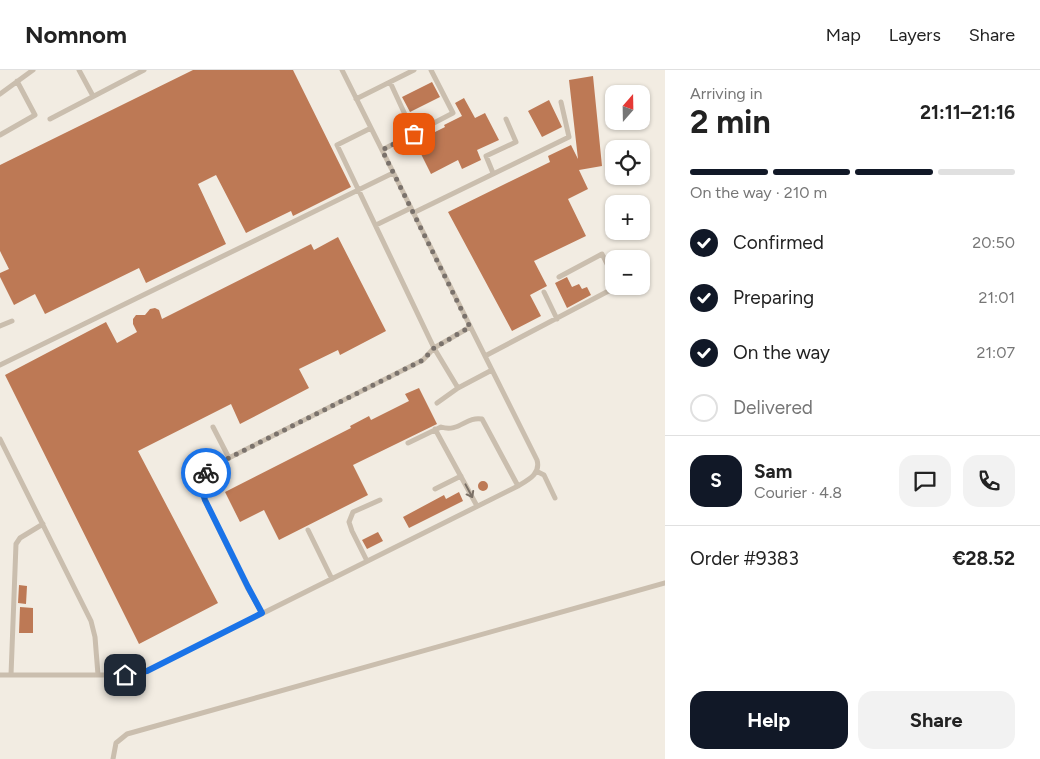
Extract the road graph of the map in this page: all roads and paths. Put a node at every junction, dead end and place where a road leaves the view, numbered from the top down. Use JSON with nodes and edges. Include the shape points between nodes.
{"nodes":[{"id":1,"x":32,"y":70,"type":"edge"},
{"id":2,"x":79,"y":70,"type":"edge"},
{"id":3,"x":144,"y":70,"type":"edge"},
{"id":4,"x":342,"y":70,"type":"edge"},
{"id":5,"x":414,"y":70,"type":"edge"},
{"id":6,"x":431,"y":70,"type":"edge"},
{"id":7,"x":18,"y":81,"type":"junction"},
{"id":8,"x":390,"y":82,"type":"junction"},
{"id":9,"x":0,"y":94,"type":"edge"},
{"id":10,"x":94,"y":96,"type":"junction"},
{"id":11,"x":356,"y":99,"type":"junction"},
{"id":12,"x":561,"y":102,"type":"dead end"},
{"id":13,"x":50,"y":119,"type":"dead end"},
{"id":14,"x":506,"y":120,"type":"dead end"},
{"id":15,"x":371,"y":128,"type":"junction"},
{"id":16,"x":414,"y":134,"type":"junction"},
{"id":17,"x":0,"y":135,"type":"edge"},
{"id":18,"x":382,"y":150,"type":"junction"},
{"id":19,"x":393,"y":173,"type":"junction"},
{"id":20,"x":493,"y":173,"type":"junction"},
{"id":21,"x":358,"y":189,"type":"junction"},
{"id":22,"x":412,"y":210,"type":"junction"},
{"id":23,"x":376,"y":225,"type":"junction"},
{"id":24,"x":605,"y":260,"type":"edge"},
{"id":25,"x":559,"y":277,"type":"dead end"},
{"id":26,"x":544,"y":292,"type":"dead end"},
{"id":27,"x":605,"y":293,"type":"edge"},
{"id":28,"x":557,"y":319,"type":"junction"},
{"id":29,"x":12,"y":321,"type":"dead end"},
{"id":30,"x":0,"y":326,"type":"edge"},
{"id":31,"x":470,"y":327,"type":"junction"},
{"id":32,"x":434,"y":348,"type":"junction"},
{"id":33,"x":485,"y":356,"type":"junction"},
{"id":34,"x":0,"y":365,"type":"edge"},
{"id":35,"x":492,"y":370,"type":"junction"},
{"id":36,"x":458,"y":388,"type":"junction"},
{"id":37,"x":437,"y":403,"type":"dead end"},
{"id":38,"x":213,"y":427,"type":"dead end"},
{"id":39,"x":436,"y":429,"type":"junction"},
{"id":40,"x":0,"y":439,"type":"edge"},
{"id":41,"x":408,"y":443,"type":"dead end"},
{"id":42,"x":229,"y":458,"type":"junction"},
{"id":43,"x":536,"y":471,"type":"junction"},
{"id":44,"x":461,"y":476,"type":"junction"},
{"id":45,"x":518,"y":486,"type":"junction"},
{"id":46,"x":435,"y":489,"type":"dead end"},
{"id":47,"x":555,"y":498,"type":"dead end"},
{"id":48,"x":380,"y":500,"type":"dead end"},
{"id":49,"x":477,"y":506,"type":"junction"},
{"id":50,"x":42,"y":524,"type":"junction"},
{"id":51,"x":308,"y":530,"type":"dead end"},
{"id":52,"x":367,"y":561,"type":"junction"},
{"id":53,"x":332,"y":579,"type":"junction"},
{"id":54,"x":665,"y":583,"type":"edge"},
{"id":55,"x":262,"y":613,"type":"junction"},
{"id":56,"x":0,"y":675,"type":"edge"},
{"id":57,"x":11,"y":675,"type":"junction"},
{"id":58,"x":98,"y":675,"type":"junction"},
{"id":59,"x":114,"y":759,"type":"edge"}],
"edges":[{"from":1,"to":7,"type":"lane"},
{"from":2,"to":10,"type":"lane"},
{"from":3,"to":10,"type":"lane"},
{"from":4,"to":11,"type":"lane"},
{"from":5,"to":8,"type":"lane"},
{"from":6,"to":16,"type":"lane","via":[[454,113]]},
{"from":7,"to":9,"type":"lane"},
{"from":7,"to":17,"type":"lane","via":[[35,115]]},
{"from":8,"to":11,"type":"lane"},
{"from":8,"to":16,"type":"lane"},
{"from":10,"to":13,"type":"lane"},
{"from":11,"to":15,"type":"lane"},
{"from":12,"to":20,"type":"lane","via":[[570,137]]},
{"from":14,"to":20,"type":"lane","via":[[516,142],[486,156]]},
{"from":15,"to":18,"type":"lane"},
{"from":15,"to":21,"type":"lane","via":[[337,145]]},
{"from":16,"to":18,"type":"lane"},
{"from":18,"to":19,"type":"lane"},
{"from":19,"to":21,"type":"lane"},
{"from":19,"to":22,"type":"lane"},
{"from":20,"to":22,"type":"lane"},
{"from":21,"to":23,"type":"lane"},
{"from":21,"to":34,"type":"lane"},
{"from":22,"to":23,"type":"lane"},
{"from":22,"to":31,"type":"lane"},
{"from":23,"to":32,"type":"lane"},
{"from":24,"to":25,"type":"lane","via":[[602,254]]},
{"from":26,"to":28,"type":"lane"},
{"from":27,"to":28,"type":"lane"},
{"from":28,"to":33,"type":"lane"},
{"from":29,"to":30,"type":"lane"},
{"from":31,"to":32,"type":"lane"},
{"from":31,"to":33,"type":"lane"},
{"from":32,"to":36,"type":"lane"},
{"from":32,"to":42,"type":"lane","via":[[423,360]]},
{"from":33,"to":35,"type":"lane"},
{"from":35,"to":36,"type":"lane"},
{"from":35,"to":43,"type":"lane","via":[[537,460]]},
{"from":36,"to":37,"type":"lane"},
{"from":38,"to":42,"type":"lane"},
{"from":39,"to":41,"type":"lane"},
{"from":39,"to":44,"type":"lane"},
{"from":39,"to":45,"type":"lane","via":[[454,429],[472,419],[482,419]]},
{"from":40,"to":50,"type":"lane"},
{"from":42,"to":55,"type":"lane","via":[[213,466],[204,476],[201,488]]},
{"from":43,"to":45,"type":"lane"},
{"from":43,"to":47,"type":"lane","via":[[544,475]]},
{"from":44,"to":46,"type":"lane"},
{"from":44,"to":49,"type":"lane","one_way":true},
{"from":45,"to":49,"type":"lane"},
{"from":48,"to":52,"type":"lane","via":[[353,512],[349,522]]},
{"from":49,"to":52,"type":"lane"},
{"from":50,"to":57,"type":"lane","via":[[16,544]]},
{"from":50,"to":58,"type":"lane","via":[[91,621]]},
{"from":51,"to":53,"type":"lane"},
{"from":52,"to":53,"type":"lane"},
{"from":53,"to":55,"type":"lane"},
{"from":54,"to":59,"type":"lane","via":[[127,734],[116,743]]},
{"from":55,"to":58,"type":"lane","via":[[147,671]]},
{"from":56,"to":57,"type":"lane"},
{"from":57,"to":58,"type":"lane"}]}
